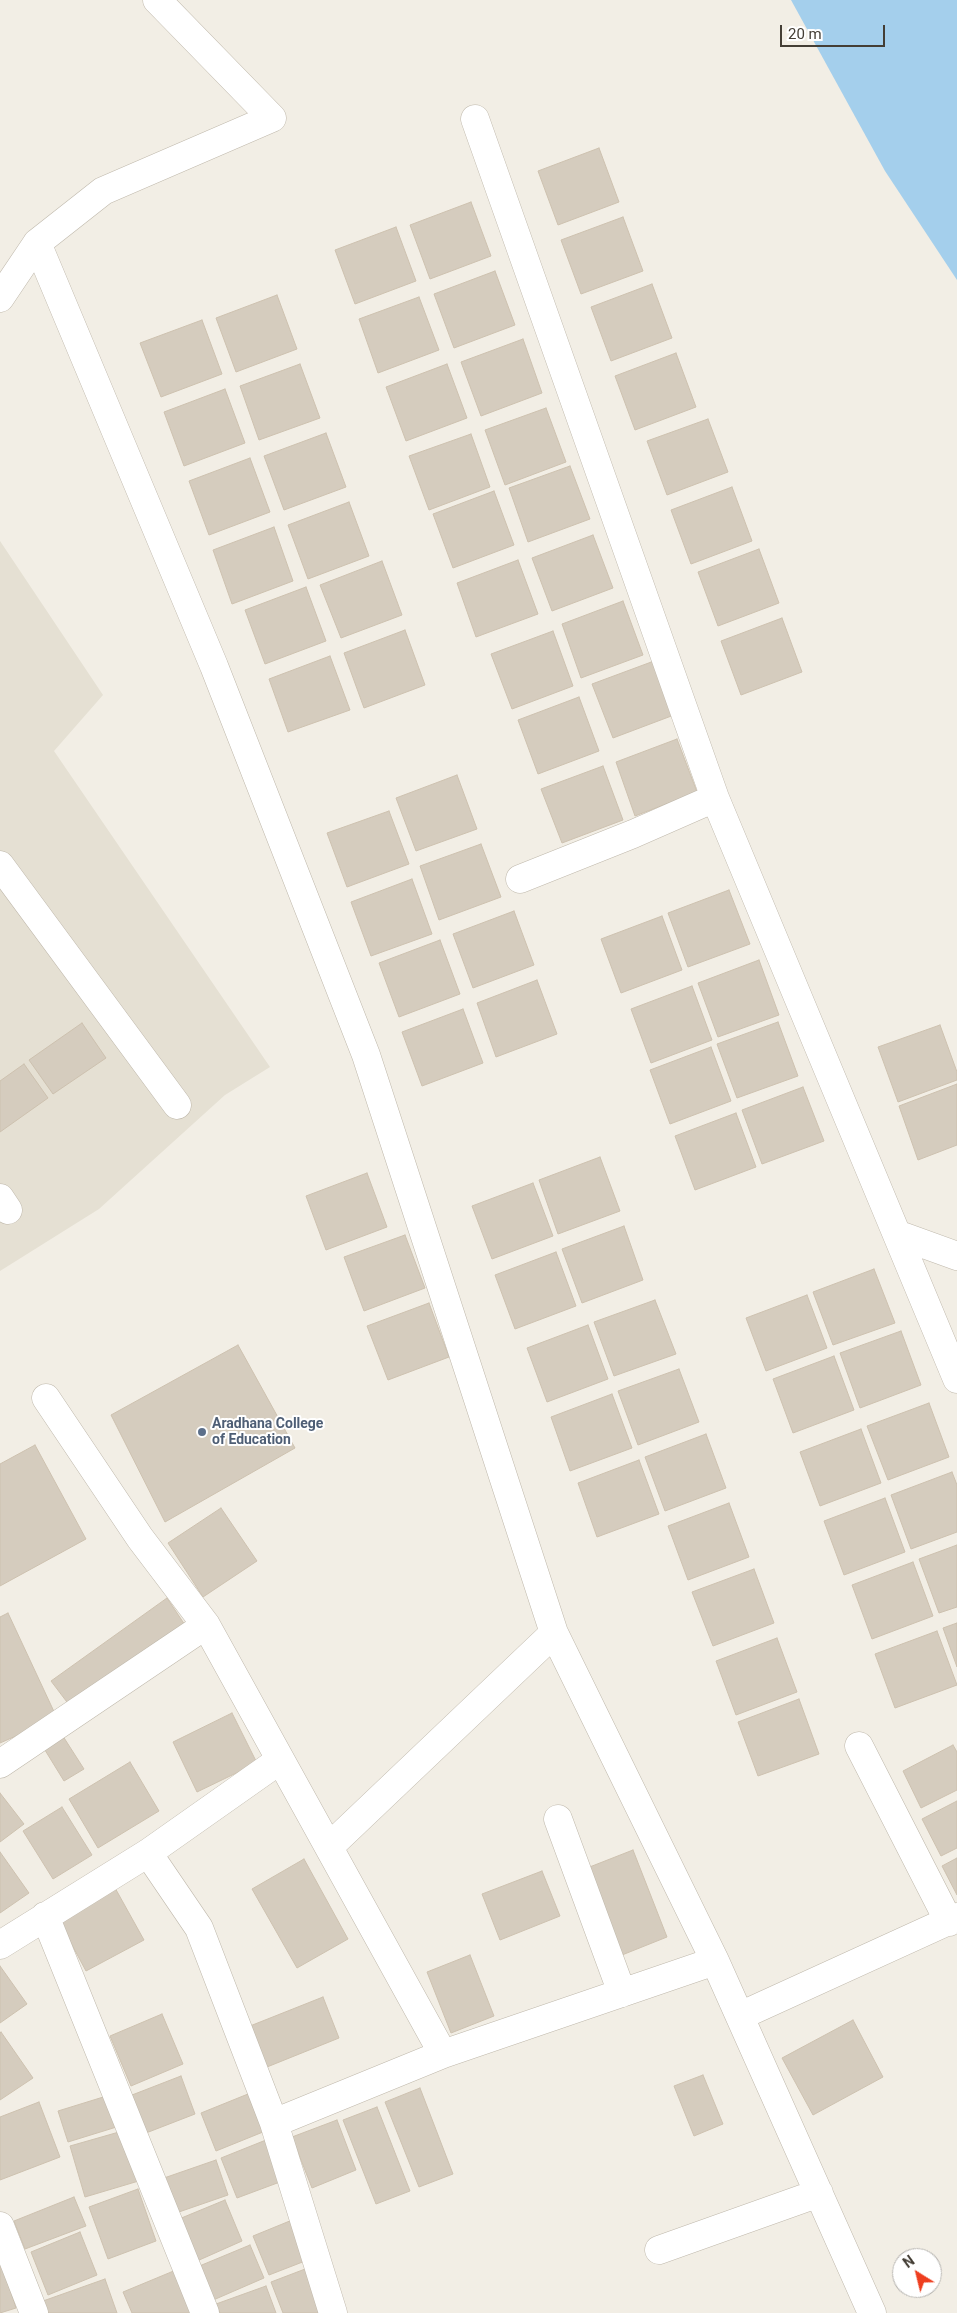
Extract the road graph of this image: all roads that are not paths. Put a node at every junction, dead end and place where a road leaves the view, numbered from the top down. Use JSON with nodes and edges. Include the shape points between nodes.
{"nodes":[{"id":1,"x":156,"y":0,"type":"edge"},
{"id":2,"x":475,"y":119,"type":"dead end"},
{"id":3,"x":37,"y":243,"type":"junction"},
{"id":4,"x":0,"y":298,"type":"edge"},
{"id":5,"x":715,"y":798,"type":"junction"},
{"id":6,"x":0,"y":865,"type":"edge"},
{"id":7,"x":520,"y":879,"type":"dead end"},
{"id":8,"x":177,"y":1105,"type":"dead end"},
{"id":9,"x":899,"y":1235,"type":"junction"},
{"id":10,"x":957,"y":1256,"type":"edge"},
{"id":11,"x":957,"y":1379,"type":"edge"},
{"id":12,"x":46,"y":1398,"type":"dead end"},
{"id":13,"x":206,"y":1625,"type":"junction"},
{"id":14,"x":554,"y":1633,"type":"junction"},
{"id":15,"x":860,"y":1746,"type":"dead end"},
{"id":16,"x":280,"y":1760,"type":"junction"},
{"id":17,"x":0,"y":1764,"type":"edge"},
{"id":18,"x":558,"y":1819,"type":"dead end"},
{"id":19,"x":329,"y":1848,"type":"junction"},
{"id":20,"x":148,"y":1853,"type":"junction"},
{"id":21,"x":45,"y":1916,"type":"junction"},
{"id":22,"x":953,"y":1920,"type":"edge"},
{"id":23,"x":0,"y":1945,"type":"edge"},
{"id":24,"x":715,"y":1961,"type":"junction"},
{"id":25,"x":622,"y":1993,"type":"junction"},
{"id":26,"x":740,"y":2016,"type":"junction"},
{"id":27,"x":443,"y":2054,"type":"junction"},
{"id":28,"x":274,"y":2123,"type":"junction"},
{"id":29,"x":819,"y":2193,"type":"junction"},
{"id":30,"x":3,"y":2240,"type":"edge"},
{"id":31,"x":659,"y":2250,"type":"dead end"},
{"id":32,"x":34,"y":2313,"type":"edge"},
{"id":33,"x":205,"y":2313,"type":"edge"},
{"id":34,"x":333,"y":2313,"type":"edge"},
{"id":35,"x":872,"y":2313,"type":"edge"}],
"edges":[{"from":1,"to":3,"type":"street","via":[[272,118],[103,191]]},
{"from":2,"to":5,"type":"street"},
{"from":3,"to":4,"type":"street"},
{"from":3,"to":14,"type":"street","via":[[214,666],[366,1055]]},
{"from":5,"to":7,"type":"street"},
{"from":5,"to":9,"type":"street"},
{"from":6,"to":8,"type":"street"},
{"from":9,"to":10,"type":"street"},
{"from":9,"to":11,"type":"street"},
{"from":12,"to":13,"type":"street","via":[[140,1538]]},
{"from":13,"to":16,"type":"street"},
{"from":13,"to":17,"type":"street"},
{"from":14,"to":19,"type":"street"},
{"from":14,"to":24,"type":"street"},
{"from":15,"to":22,"type":"street"},
{"from":16,"to":19,"type":"street"},
{"from":16,"to":20,"type":"street"},
{"from":18,"to":25,"type":"street"},
{"from":19,"to":27,"type":"street"},
{"from":20,"to":21,"type":"street"},
{"from":20,"to":28,"type":"street","via":[[200,1928]]},
{"from":21,"to":23,"type":"street"},
{"from":21,"to":33,"type":"street"},
{"from":22,"to":26,"type":"street"},
{"from":24,"to":25,"type":"street"},
{"from":24,"to":26,"type":"street"},
{"from":25,"to":27,"type":"street"},
{"from":26,"to":29,"type":"street"},
{"from":27,"to":28,"type":"street"},
{"from":28,"to":34,"type":"street"},
{"from":29,"to":31,"type":"street"},
{"from":29,"to":35,"type":"street"},
{"from":30,"to":32,"type":"street"}]}
